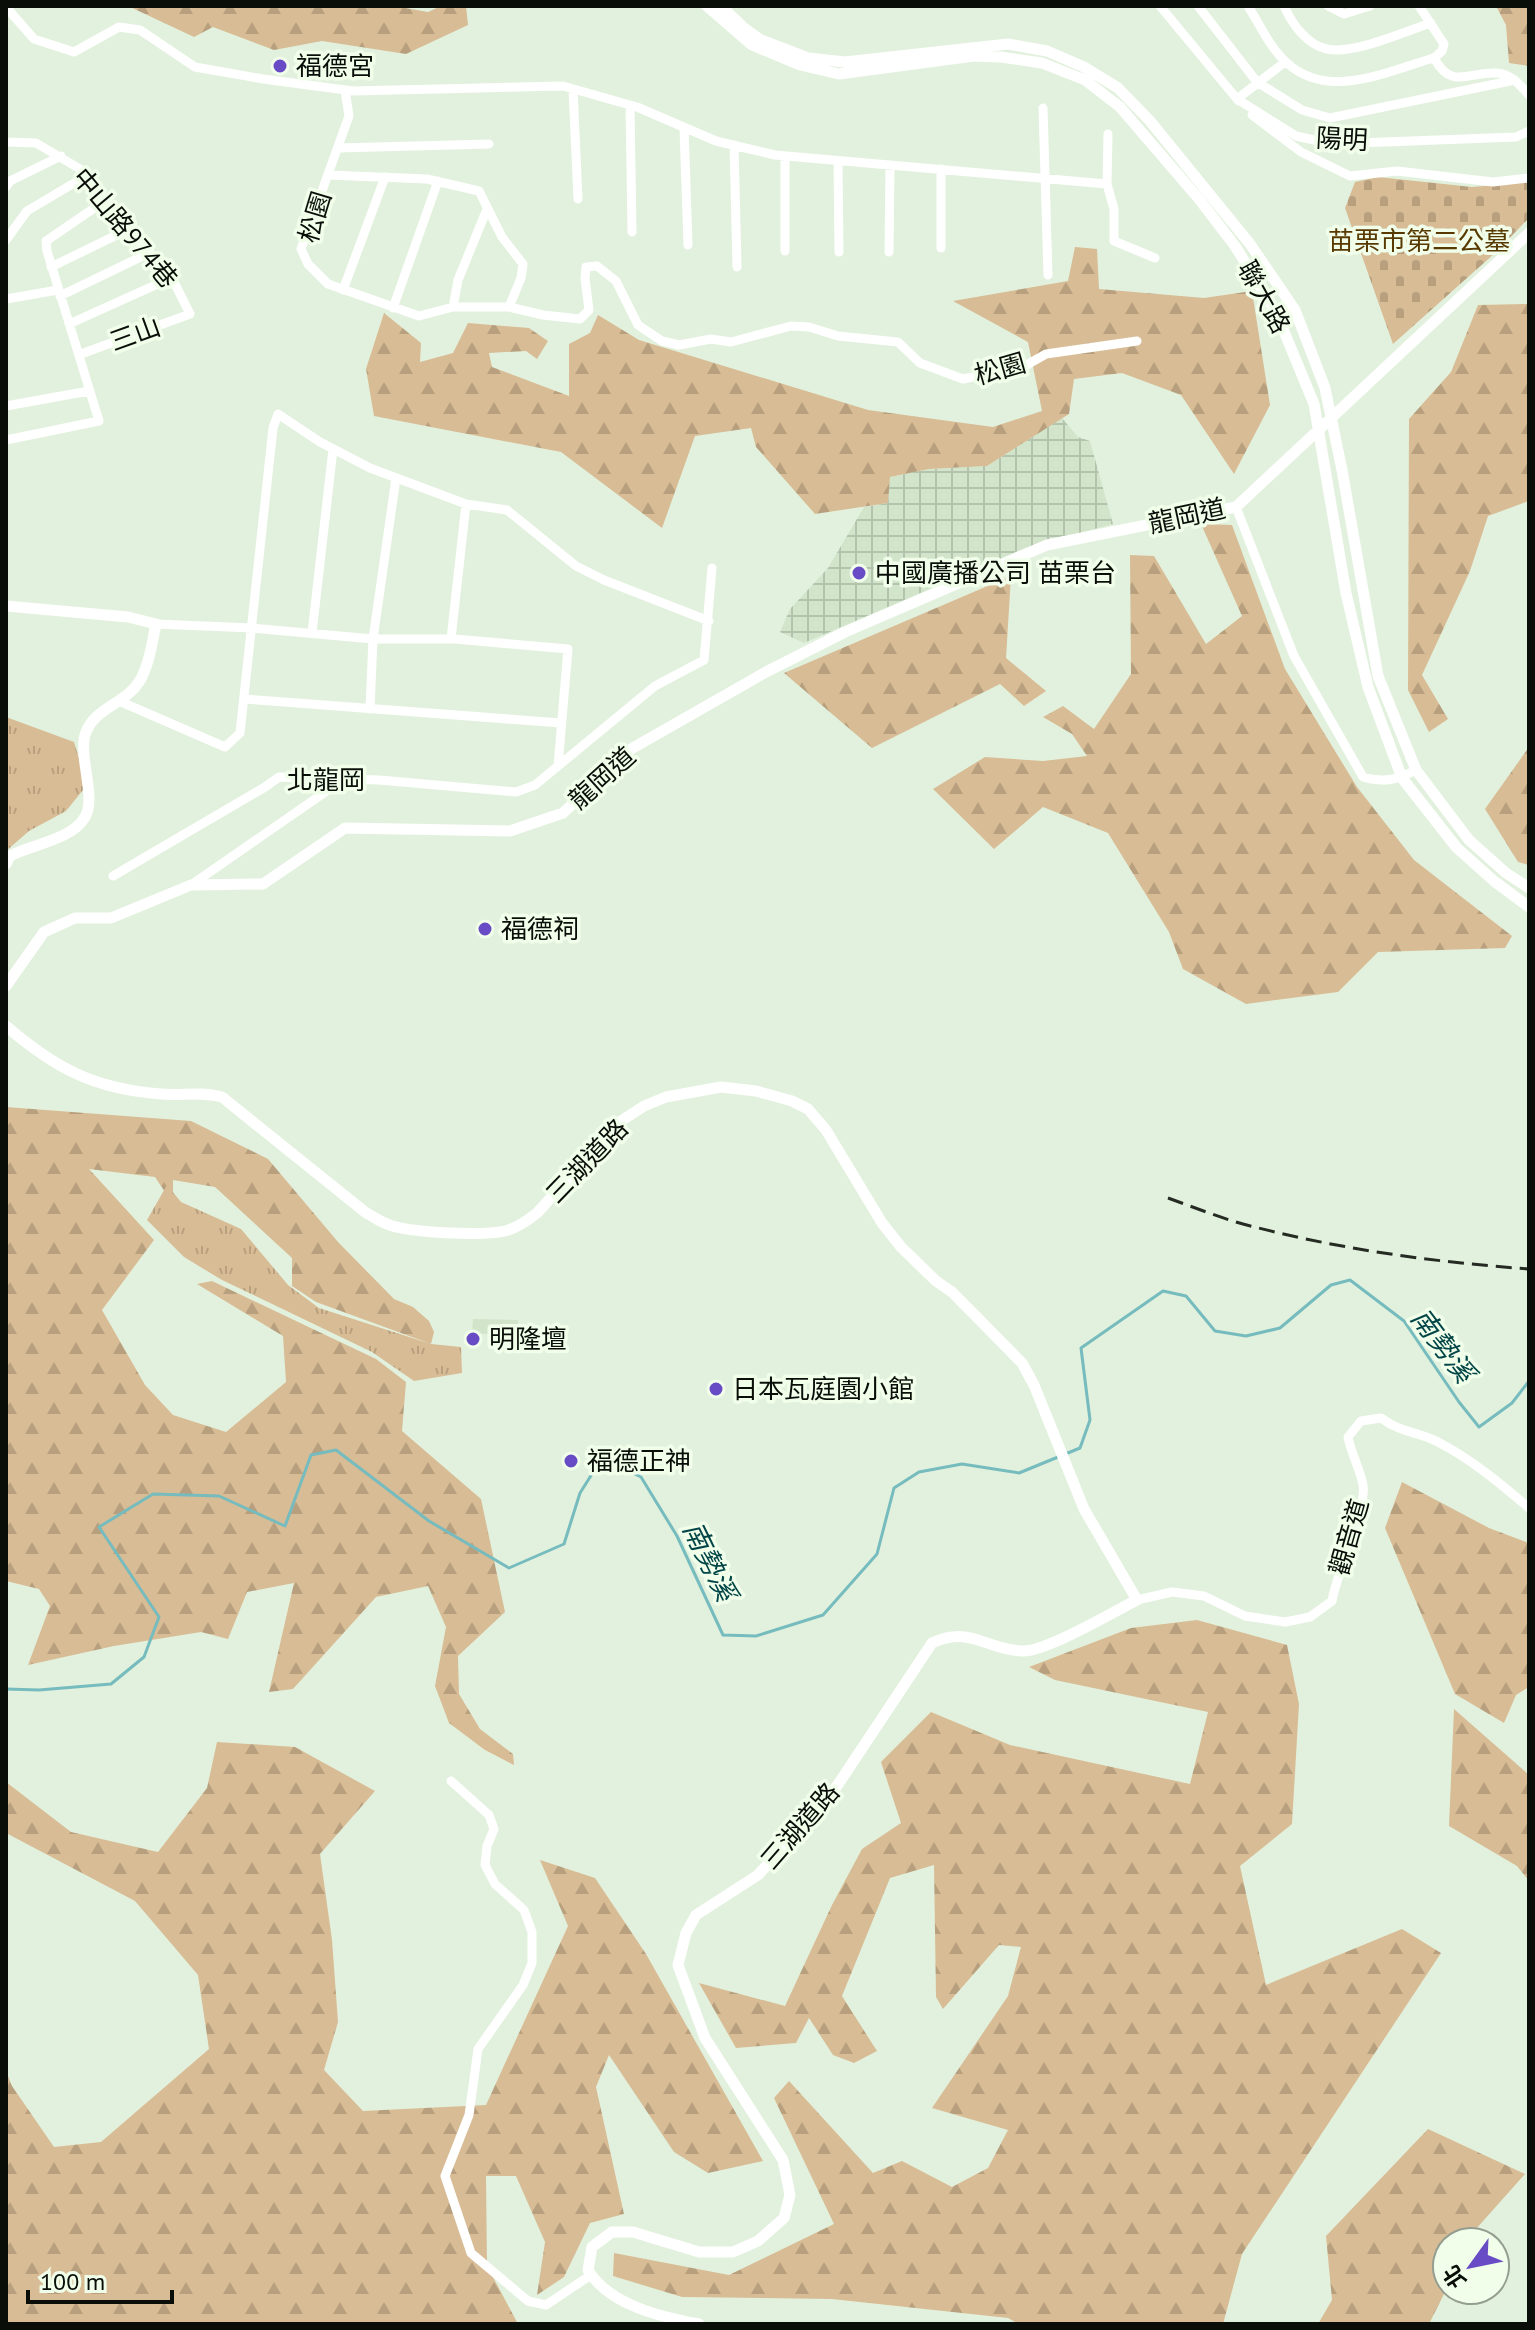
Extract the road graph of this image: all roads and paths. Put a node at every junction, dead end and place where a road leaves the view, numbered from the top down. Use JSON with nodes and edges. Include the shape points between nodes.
{"nodes":[{"id":1,"x":707,"y":6,"type":"edge"},
{"id":2,"x":721,"y":6,"type":"edge"},
{"id":3,"x":1160,"y":6,"type":"edge"},
{"id":4,"x":1198,"y":6,"type":"edge"},
{"id":5,"x":1248,"y":6,"type":"edge"},
{"id":6,"x":1284,"y":6,"type":"edge"},
{"id":7,"x":1328,"y":6,"type":"edge"},
{"id":8,"x":1370,"y":6,"type":"edge"},
{"id":9,"x":1419,"y":6,"type":"edge"},
{"id":10,"x":6,"y":7,"type":"edge"},
{"id":11,"x":1431,"y":23,"type":"junction"},
{"id":12,"x":1434,"y":58,"type":"junction"},
{"id":13,"x":1285,"y":62,"type":"junction"},
{"id":14,"x":1515,"y":80,"type":"junction"},
{"id":15,"x":1257,"y":82,"type":"junction"},
{"id":16,"x":573,"y":89,"type":"junction"},
{"id":17,"x":345,"y":90,"type":"junction"},
{"id":18,"x":1529,"y":95,"type":"edge"},
{"id":19,"x":1237,"y":99,"type":"junction"},
{"id":20,"x":630,"y":105,"type":"junction"},
{"id":21,"x":1043,"y":108,"type":"dead end"},
{"id":22,"x":684,"y":127,"type":"junction"},
{"id":23,"x":1529,"y":131,"type":"edge"},
{"id":24,"x":1108,"y":134,"type":"dead end"},
{"id":25,"x":6,"y":142,"type":"edge"},
{"id":26,"x":489,"y":144,"type":"dead end"},
{"id":27,"x":734,"y":145,"type":"junction"},
{"id":28,"x":338,"y":148,"type":"junction"},
{"id":29,"x":61,"y":156,"type":"junction"},
{"id":30,"x":785,"y":156,"type":"junction"},
{"id":31,"x":838,"y":161,"type":"junction"},
{"id":32,"x":890,"y":165,"type":"junction"},
{"id":33,"x":941,"y":169,"type":"junction"},
{"id":34,"x":328,"y":175,"type":"junction"},
{"id":35,"x":86,"y":176,"type":"junction"},
{"id":36,"x":385,"y":177,"type":"junction"},
{"id":37,"x":1044,"y":178,"type":"junction"},
{"id":38,"x":1529,"y":178,"type":"edge"},
{"id":39,"x":438,"y":181,"type":"junction"},
{"id":40,"x":1107,"y":184,"type":"junction"},
{"id":41,"x":6,"y":187,"type":"edge"},
{"id":42,"x":1203,"y":195,"type":"junction"},
{"id":43,"x":578,"y":199,"type":"dead end"},
{"id":44,"x":106,"y":200,"type":"junction"},
{"id":45,"x":487,"y":209,"type":"junction"},
{"id":46,"x":129,"y":229,"type":"junction"},
{"id":47,"x":632,"y":232,"type":"dead end"},
{"id":48,"x":1529,"y":233,"type":"edge"},
{"id":49,"x":6,"y":240,"type":"edge"},
{"id":50,"x":688,"y":245,"type":"dead end"},
{"id":51,"x":941,"y":248,"type":"dead end"},
{"id":52,"x":785,"y":251,"type":"dead end"},
{"id":53,"x":839,"y":252,"type":"dead end"},
{"id":54,"x":889,"y":252,"type":"dead end"},
{"id":55,"x":149,"y":253,"type":"junction"},
{"id":56,"x":1155,"y":258,"type":"dead end"},
{"id":57,"x":51,"y":267,"type":"junction"},
{"id":58,"x":737,"y":267,"type":"dead end"},
{"id":59,"x":1048,"y":275,"type":"dead end"},
{"id":60,"x":171,"y":278,"type":"junction"},
{"id":61,"x":343,"y":290,"type":"junction"},
{"id":62,"x":59,"y":293,"type":"junction"},
{"id":63,"x":6,"y":299,"type":"edge"},
{"id":64,"x":453,"y":307,"type":"junction"},
{"id":65,"x":509,"y":307,"type":"junction"},
{"id":66,"x":393,"y":308,"type":"junction"},
{"id":67,"x":190,"y":314,"type":"joint"},
{"id":68,"x":69,"y":324,"type":"junction"},
{"id":69,"x":1137,"y":341,"type":"dead end"},
{"id":70,"x":81,"y":354,"type":"junction"},
{"id":71,"x":89,"y":391,"type":"junction"},
{"id":72,"x":6,"y":406,"type":"edge"},
{"id":73,"x":6,"y":440,"type":"edge"},
{"id":74,"x":333,"y":449,"type":"junction"},
{"id":75,"x":396,"y":478,"type":"junction"},
{"id":76,"x":466,"y":504,"type":"junction"},
{"id":77,"x":1236,"y":507,"type":"junction"},
{"id":78,"x":712,"y":568,"type":"dead end"},
{"id":79,"x":6,"y":606,"type":"edge"},
{"id":80,"x":709,"y":621,"type":"junction"},
{"id":81,"x":156,"y":624,"type":"junction"},
{"id":82,"x":252,"y":628,"type":"junction"},
{"id":83,"x":312,"y":633,"type":"junction"},
{"id":84,"x":373,"y":639,"type":"junction"},
{"id":85,"x":451,"y":639,"type":"junction"},
{"id":86,"x":245,"y":699,"type":"junction"},
{"id":87,"x":119,"y":701,"type":"junction"},
{"id":88,"x":370,"y":709,"type":"junction"},
{"id":89,"x":561,"y":723,"type":"junction"},
{"id":90,"x":558,"y":766,"type":"junction"},
{"id":91,"x":1416,"y":770,"type":"junction"},
{"id":92,"x":1402,"y":778,"type":"junction"},
{"id":93,"x":344,"y":779,"type":"junction"},
{"id":94,"x":6,"y":864,"type":"edge"},
{"id":95,"x":113,"y":876,"type":"dead end"},
{"id":96,"x":191,"y":885,"type":"junction"},
{"id":97,"x":1529,"y":888,"type":"edge"},
{"id":98,"x":1529,"y":907,"type":"edge"},
{"id":99,"x":6,"y":986,"type":"edge"},
{"id":100,"x":6,"y":1026,"type":"edge"},
{"id":101,"x":1529,"y":1508,"type":"edge"},
{"id":102,"x":1137,"y":1600,"type":"junction"},
{"id":103,"x":451,"y":1781,"type":"dead end"},
{"id":104,"x":591,"y":2275,"type":"junction"},
{"id":105,"x":699,"y":2324,"type":"edge"}],
"edges":[{"from":1,"to":42,"type":"street","name":"聯大路","via":[[752,45],[839,74],[974,56],[1056,68],[1085,80],[1120,107]]},
{"from":2,"to":42,"type":"street","name":"聯大路","via":[[761,40],[808,58],[845,62],[1008,44],[1047,51],[1118,88],[1150,121]]},
{"from":3,"to":19,"type":"street","name":"陽明"},
{"from":4,"to":15,"type":"street","name":"陽明"},
{"from":5,"to":13,"type":"street"},
{"from":6,"to":11,"type":"street","via":[[1304,36],[1327,49],[1351,48]]},
{"from":7,"to":8,"type":"street","via":[[1344,14]]},
{"from":9,"to":11,"type":"street"},
{"from":10,"to":17,"type":"street","via":[[34,39],[74,52],[119,27],[140,30],[195,67]]},
{"from":11,"to":12,"type":"street","via":[[1444,44]]},
{"from":12,"to":13,"type":"street","via":[[1330,83],[1312,80]]},
{"from":12,"to":14,"type":"street","via":[[1442,72],[1456,78],[1499,73]]},
{"from":13,"to":15,"type":"street"},
{"from":14,"to":15,"type":"street","name":"陽明","via":[[1330,118],[1302,110]]},
{"from":14,"to":18,"type":"street"},
{"from":15,"to":19,"type":"street"},
{"from":16,"to":17,"type":"street"},
{"from":16,"to":20,"type":"street"},
{"from":16,"to":43,"type":"street"},
{"from":17,"to":28,"type":"street","name":"松園","via":[[349,116]]},
{"from":19,"to":23,"type":"street","name":"陽明","via":[[1296,136],[1332,144],[1516,137]]},
{"from":19,"to":38,"type":"street","via":[[1301,152],[1350,176],[1397,171],[1493,182]]},
{"from":20,"to":22,"type":"street"},
{"from":20,"to":47,"type":"street"},
{"from":21,"to":37,"type":"street"},
{"from":22,"to":27,"type":"street"},
{"from":22,"to":50,"type":"street"},
{"from":24,"to":40,"type":"street"},
{"from":25,"to":29,"type":"street","name":"中山路974巷","via":[[36,143]]},
{"from":26,"to":28,"type":"street"},
{"from":27,"to":30,"type":"street"},
{"from":27,"to":58,"type":"street"},
{"from":28,"to":34,"type":"street","name":"松園"},
{"from":29,"to":35,"type":"street","name":"中山路974巷"},
{"from":29,"to":41,"type":"street"},
{"from":30,"to":31,"type":"street"},
{"from":30,"to":52,"type":"street"},
{"from":31,"to":32,"type":"street"},
{"from":31,"to":53,"type":"street"},
{"from":32,"to":33,"type":"street"},
{"from":32,"to":54,"type":"street"},
{"from":33,"to":37,"type":"street"},
{"from":33,"to":51,"type":"street"},
{"from":34,"to":36,"type":"street"},
{"from":34,"to":61,"type":"street","name":"松園","via":[[301,249],[320,278]]},
{"from":35,"to":44,"type":"street","name":"中山路974巷"},
{"from":35,"to":49,"type":"street","via":[[27,211]]},
{"from":36,"to":39,"type":"street"},
{"from":36,"to":61,"type":"street"},
{"from":37,"to":40,"type":"street"},
{"from":37,"to":59,"type":"street"},
{"from":39,"to":45,"type":"street","via":[[479,191]]},
{"from":39,"to":66,"type":"street"},
{"from":40,"to":56,"type":"street","via":[[1114,241]]},
{"from":42,"to":91,"type":"street","name":"聯大路","via":[[1250,244],[1295,310],[1325,388],[1378,676]]},
{"from":42,"to":92,"type":"street","name":"聯大路","via":[[1276,312],[1314,404],[1368,687]]},
{"from":44,"to":46,"type":"street","name":"中山路974巷"},
{"from":44,"to":57,"type":"street","name":"三山","via":[[46,241]]},
{"from":45,"to":64,"type":"street","via":[[458,280]]},
{"from":45,"to":65,"type":"street","via":[[523,264]]},
{"from":46,"to":55,"type":"street","name":"中山路974巷"},
{"from":46,"to":57,"type":"street"},
{"from":48,"to":77,"type":"street","name":"龍岡道"},
{"from":55,"to":60,"type":"street","name":"中山路974巷"},
{"from":55,"to":62,"type":"street"},
{"from":57,"to":62,"type":"street","name":"三山"},
{"from":60,"to":67,"type":"street","name":"中山路974巷"},
{"from":60,"to":68,"type":"street","name":"三山"},
{"from":61,"to":66,"type":"street","name":"松園"},
{"from":62,"to":63,"type":"street"},
{"from":62,"to":68,"type":"street","name":"三山"},
{"from":64,"to":65,"type":"street","name":"松園"},
{"from":64,"to":66,"type":"street","name":"松園","via":[[419,316]]},
{"from":65,"to":69,"type":"street","name":"松園","via":[[580,319],[589,310],[586,267],[597,266],[616,281],[638,325],[662,341],[731,342],[791,326],[809,327],[838,336],[898,342],[920,363],[963,379],[1023,367],[1046,354]]},
{"from":67,"to":70,"type":"street","name":"三山"},
{"from":68,"to":70,"type":"street","name":"三山"},
{"from":70,"to":71,"type":"street","name":"三山"},
{"from":71,"to":72,"type":"street"},
{"from":71,"to":73,"type":"street","name":"三山","via":[[99,421]]},
{"from":74,"to":75,"type":"street"},
{"from":74,"to":82,"type":"street","via":[[278,414]]},
{"from":74,"to":83,"type":"street"},
{"from":75,"to":76,"type":"street"},
{"from":75,"to":84,"type":"street"},
{"from":76,"to":80,"type":"street","via":[[507,510],[576,566]]},
{"from":76,"to":85,"type":"street"},
{"from":77,"to":92,"type":"street","via":[[1294,656],[1363,777],[1381,782]]},
{"from":77,"to":96,"type":"street","name":"龍岡道","via":[[1047,545],[845,632],[631,749],[563,813],[510,831],[345,828],[263,884]]},
{"from":78,"to":80,"type":"street","name":"北龍岡"},
{"from":79,"to":81,"type":"street"},
{"from":80,"to":90,"type":"street","name":"北龍岡","via":[[704,660],[655,686]]},
{"from":81,"to":82,"type":"street"},
{"from":81,"to":87,"type":"street","via":[[139,682]]},
{"from":82,"to":83,"type":"street"},
{"from":82,"to":86,"type":"street"},
{"from":83,"to":84,"type":"street"},
{"from":84,"to":85,"type":"street"},
{"from":84,"to":88,"type":"street"},
{"from":85,"to":89,"type":"street","via":[[568,649]]},
{"from":86,"to":87,"type":"street","via":[[240,733],[225,747]]},
{"from":86,"to":88,"type":"street"},
{"from":87,"to":94,"type":"street","via":[[100,711],[85,734],[86,817],[67,833],[10,856]]},
{"from":88,"to":89,"type":"street"},
{"from":89,"to":90,"type":"street"},
{"from":90,"to":93,"type":"street","name":"北龍岡","via":[[535,785],[516,792]]},
{"from":91,"to":92,"type":"street"},
{"from":91,"to":97,"type":"street","name":"聯大路","via":[[1469,840]]},
{"from":92,"to":98,"type":"street","name":"聯大路","via":[[1457,848]]},
{"from":93,"to":95,"type":"street","name":"北龍岡","via":[[279,777]]},
{"from":93,"to":96,"type":"street"},
{"from":96,"to":99,"type":"street","name":"龍岡道","via":[[111,918],[75,918],[44,932]]},
{"from":100,"to":102,"type":"street","name":"三湖道路","via":[[44,1056],[109,1088],[222,1097],[365,1212],[388,1225],[410,1229],[484,1233],[522,1224],[608,1133],[666,1097],[721,1087],[756,1091],[808,1109],[882,1223],[1022,1363],[1084,1509]]},
{"from":101,"to":102,"type":"street","name":"觀音道","via":[[1436,1441],[1381,1418],[1361,1421],[1348,1437],[1364,1486],[1362,1507],[1332,1601],[1310,1617],[1285,1622],[1245,1616],[1204,1596],[1172,1592]]},
{"from":102,"to":104,"type":"street","name":"三湖道路","via":[[1023,1652],[966,1636],[932,1643],[837,1786],[758,1875],[696,1915],[678,1965],[705,2038],[783,2160],[790,2195],[784,2218],[758,2241],[733,2252],[699,2252],[633,2232],[612,2232],[592,2247]]},
{"from":103,"to":104,"type":"street","via":[[489,1815],[494,1829],[485,1865],[495,1884],[524,1910],[532,1932],[532,1963],[523,1985],[478,2049],[469,2115],[445,2176],[471,2253],[528,2301],[546,2305]]},
{"from":104,"to":105,"type":"street","via":[[619,2299],[668,2319]]}]}
